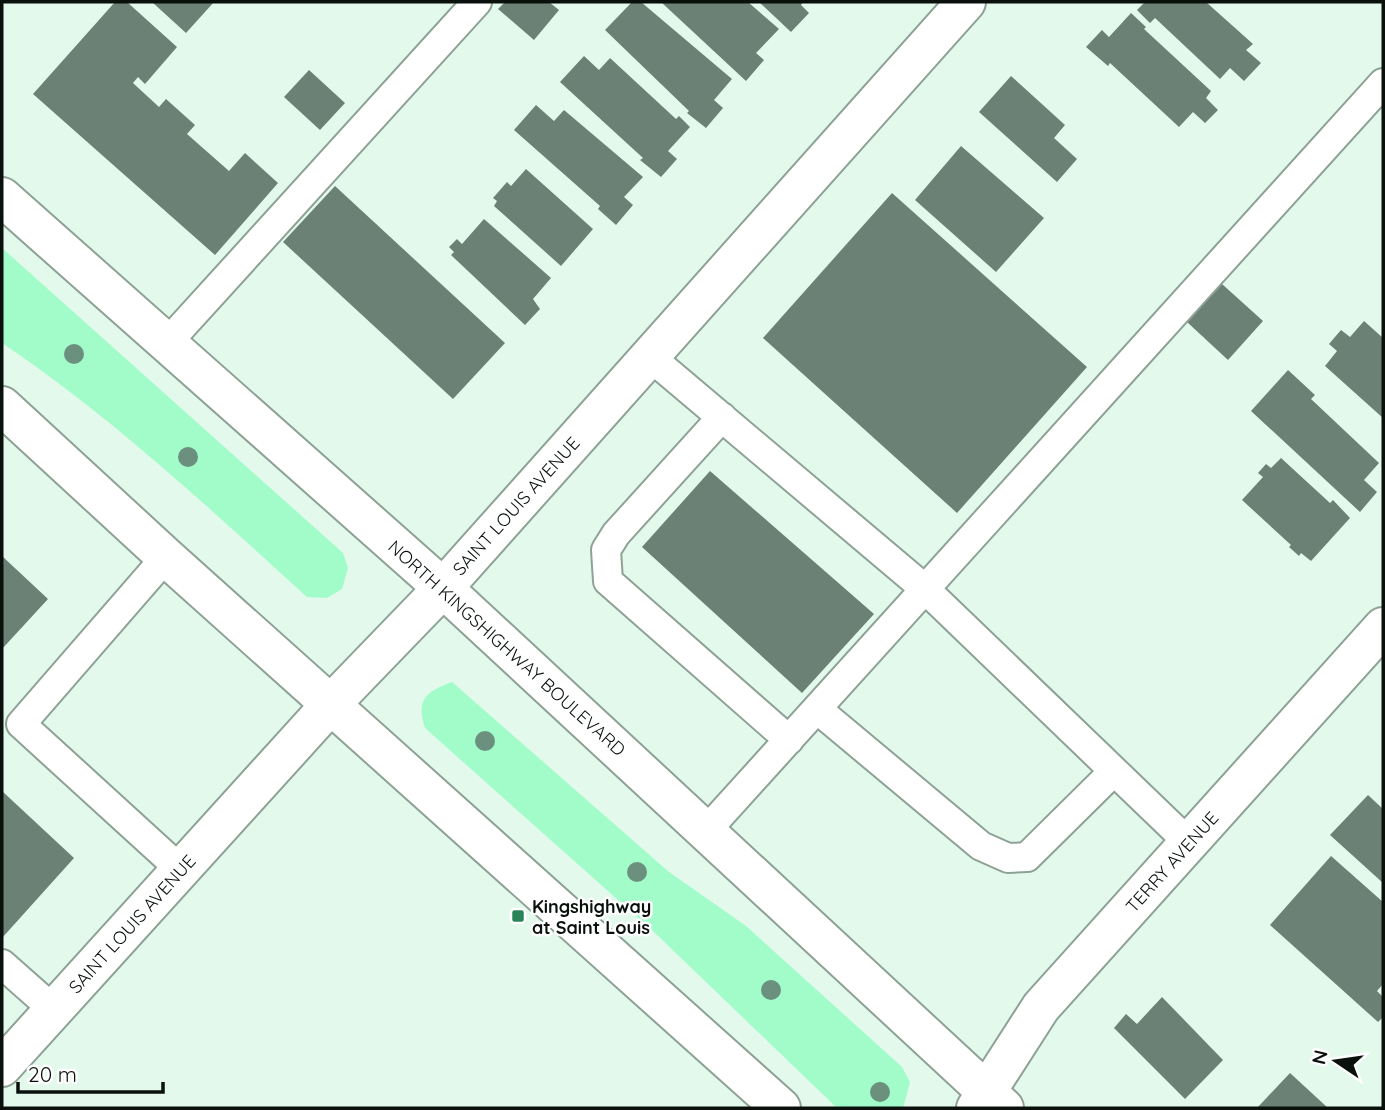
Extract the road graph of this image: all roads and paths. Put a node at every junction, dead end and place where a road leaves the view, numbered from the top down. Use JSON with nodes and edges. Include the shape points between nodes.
{"nodes":[{"id":1,"x":477,"y":2,"type":"edge"},
{"id":2,"x":967,"y":2,"type":"edge"},
{"id":3,"x":1383,"y":83,"type":"edge"},
{"id":4,"x":2,"y":197,"type":"edge"},
{"id":5,"x":167,"y":344,"type":"junction"},
{"id":6,"x":649,"y":356,"type":"junction"},
{"id":7,"x":2,"y":406,"type":"edge"},
{"id":8,"x":722,"y":417,"type":"junction"},
{"id":9,"x":166,"y":557,"type":"junction"},
{"id":10,"x":443,"y":588,"type":"junction"},
{"id":11,"x":925,"y":589,"type":"junction"},
{"id":12,"x":1383,"y":627,"type":"edge"},
{"id":13,"x":331,"y":704,"type":"junction"},
{"id":14,"x":817,"y":709,"type":"junction"},
{"id":15,"x":789,"y":740,"type":"junction"},
{"id":16,"x":1114,"y":771,"type":"junction"},
{"id":17,"x":706,"y":831,"type":"junction"},
{"id":18,"x":1189,"y":843,"type":"junction"},
{"id":19,"x":181,"y":870,"type":"junction"},
{"id":20,"x":2,"y":964,"type":"edge"},
{"id":21,"x":54,"y":1010,"type":"junction"},
{"id":22,"x":2,"y":1067,"type":"edge"},
{"id":23,"x":989,"y":1103,"type":"edge"},
{"id":24,"x":781,"y":1108,"type":"edge"}],
"edges":[{"from":1,"to":5,"type":"lane"},
{"from":2,"to":6,"type":"main road","name":"SAINT LOUIS AVENUE"},
{"from":3,"to":11,"type":"lane"},
{"from":4,"to":5,"type":"main road","name":"NORTH KINGSHIGHWAY BOULEVARD"},
{"from":5,"to":10,"type":"main road","name":"NORTH KINGSHIGHWAY BOULEVARD"},
{"from":6,"to":8,"type":"lane"},
{"from":6,"to":10,"type":"main road","name":"SAINT LOUIS AVENUE"},
{"from":7,"to":9,"type":"main road"},
{"from":8,"to":11,"type":"lane"},
{"from":8,"to":15,"type":"lane","via":[[616,534],[606,550],[608,581]]},
{"from":9,"to":13,"type":"main road"},
{"from":9,"to":19,"type":"lane","via":[[21,723]]},
{"from":10,"to":13,"type":"main road","name":"SAINT LOUIS AVENUE"},
{"from":10,"to":17,"type":"main road","name":"NORTH KINGSHIGHWAY BOULEVARD"},
{"from":11,"to":14,"type":"lane"},
{"from":11,"to":16,"type":"lane"},
{"from":12,"to":18,"type":"main road","name":"TERRY AVENUE"},
{"from":13,"to":19,"type":"main road","name":"SAINT LOUIS AVENUE"},
{"from":13,"to":24,"type":"main road"},
{"from":14,"to":15,"type":"lane"},
{"from":14,"to":16,"type":"lane","via":[[981,846],[1008,858],[1027,857]]},
{"from":15,"to":17,"type":"lane"},
{"from":16,"to":18,"type":"lane"},
{"from":17,"to":23,"type":"main road","name":"NORTH KINGSHIGHWAY BOULEVARD"},
{"from":18,"to":23,"type":"main road","name":"TERRY AVENUE","via":[[1041,1007]]},
{"from":19,"to":21,"type":"main road","name":"SAINT LOUIS AVENUE"},
{"from":20,"to":21,"type":"lane"},
{"from":21,"to":22,"type":"main road","name":"SAINT LOUIS AVENUE"}]}
